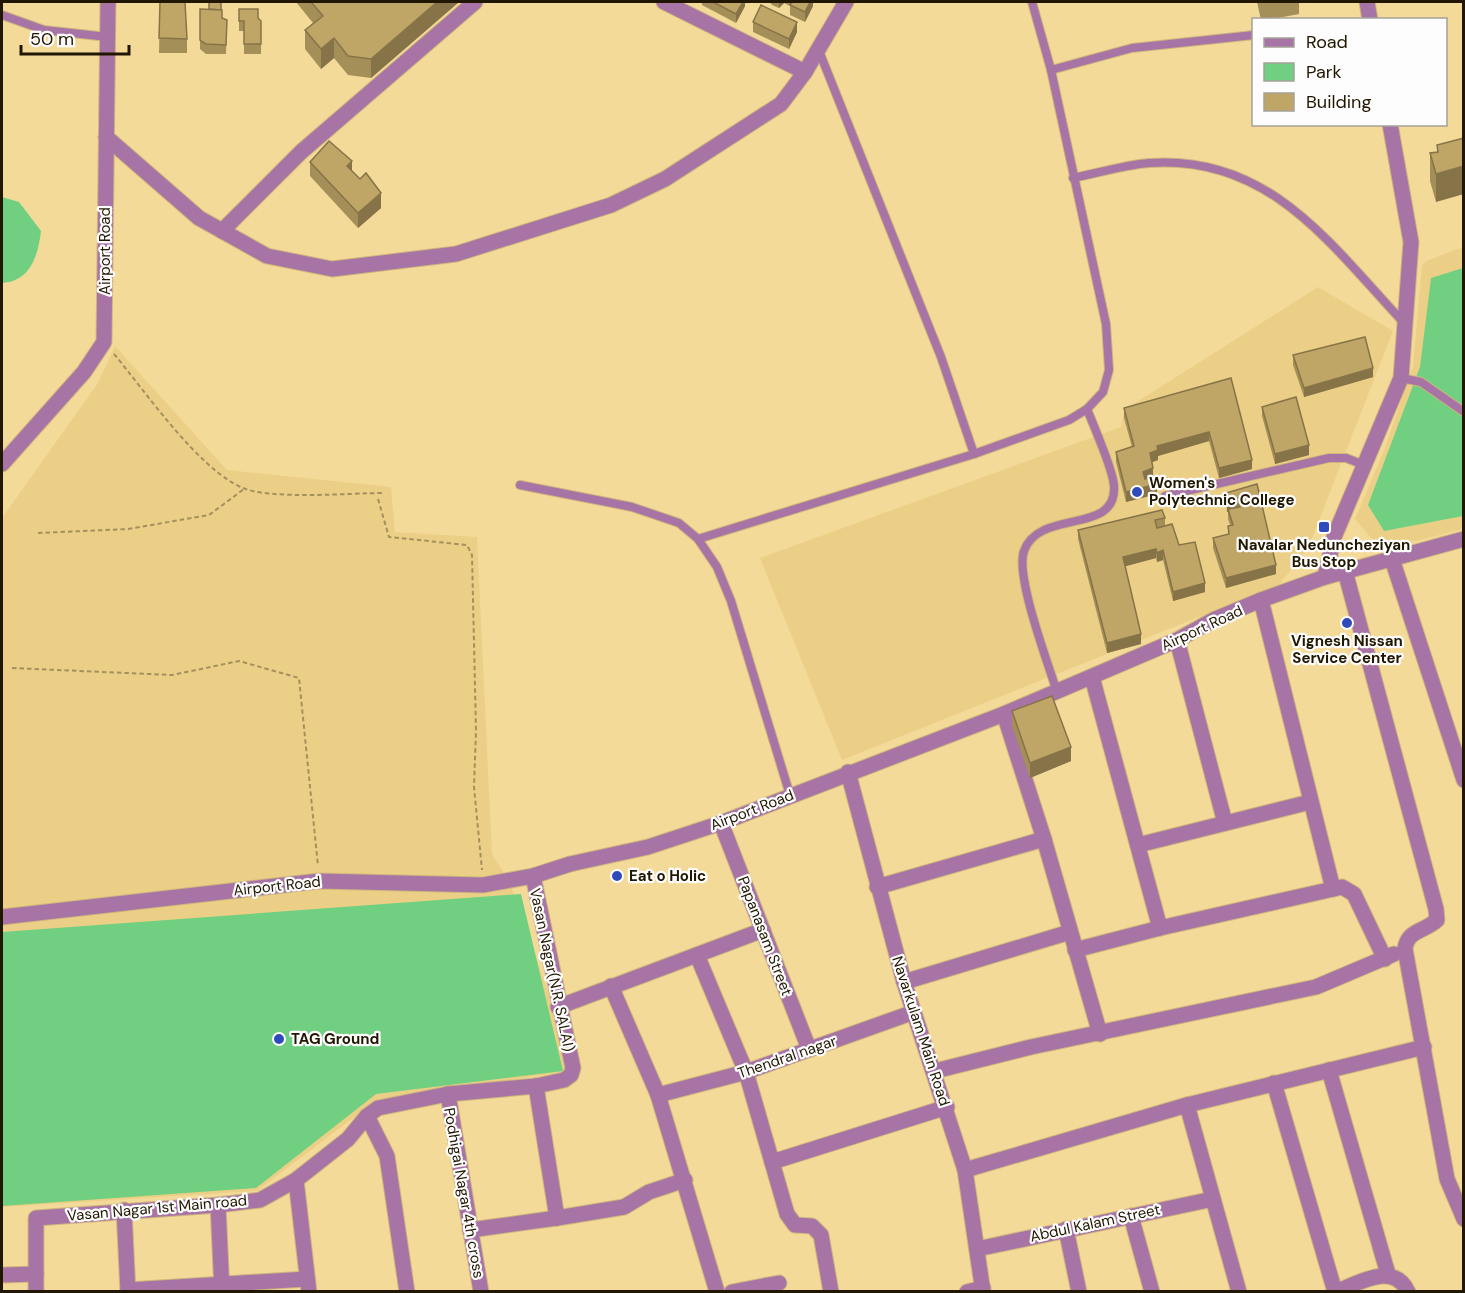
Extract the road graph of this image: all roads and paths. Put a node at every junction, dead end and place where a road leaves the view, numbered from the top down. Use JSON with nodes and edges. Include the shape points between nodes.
{"nodes":[{"id":1,"x":108,"y":2,"type":"edge"},
{"id":2,"x":475,"y":2,"type":"edge"},
{"id":3,"x":664,"y":2,"type":"edge"},
{"id":4,"x":846,"y":2,"type":"edge"},
{"id":5,"x":1032,"y":2,"type":"edge"},
{"id":6,"x":1367,"y":2,"type":"edge"},
{"id":7,"x":2,"y":15,"type":"edge"},
{"id":8,"x":1370,"y":18,"type":"edge"},
{"id":9,"x":1252,"y":35,"type":"edge"},
{"id":10,"x":108,"y":37,"type":"junction"},
{"id":11,"x":818,"y":50,"type":"junction"},
{"id":12,"x":1051,"y":70,"type":"junction"},
{"id":13,"x":805,"y":72,"type":"junction"},
{"id":14,"x":1390,"y":126,"type":"edge"},
{"id":15,"x":106,"y":136,"type":"junction"},
{"id":16,"x":1073,"y":178,"type":"junction"},
{"id":17,"x":222,"y":231,"type":"junction"},
{"id":18,"x":1405,"y":324,"type":"junction"},
{"id":19,"x":104,"y":342,"type":"junction"},
{"id":20,"x":1401,"y":378,"type":"junction"},
{"id":21,"x":1087,"y":409,"type":"junction"},
{"id":22,"x":1464,"y":412,"type":"edge"},
{"id":23,"x":974,"y":454,"type":"junction"},
{"id":24,"x":2,"y":464,"type":"edge"},
{"id":25,"x":1364,"y":465,"type":"junction"},
{"id":26,"x":520,"y":485,"type":"dead end"},
{"id":27,"x":244,"y":489,"type":"junction"},
{"id":28,"x":384,"y":493,"type":"dead end"},
{"id":29,"x":1165,"y":496,"type":"dead end"},
{"id":30,"x":378,"y":499,"type":"dead end"},
{"id":31,"x":38,"y":533,"type":"dead end"},
{"id":32,"x":698,"y":539,"type":"junction"},
{"id":33,"x":1464,"y":539,"type":"edge"},
{"id":34,"x":1392,"y":559,"type":"junction"},
{"id":35,"x":1345,"y":571,"type":"junction"},
{"id":36,"x":1324,"y":577,"type":"junction"},
{"id":37,"x":1261,"y":600,"type":"junction"},
{"id":38,"x":1177,"y":640,"type":"junction"},
{"id":39,"x":12,"y":668,"type":"dead end"},
{"id":40,"x":1092,"y":677,"type":"junction"},
{"id":41,"x":1057,"y":692,"type":"junction"},
{"id":42,"x":1004,"y":714,"type":"junction"},
{"id":43,"x":848,"y":772,"type":"junction"},
{"id":44,"x":1464,"y":780,"type":"edge"},
{"id":45,"x":790,"y":795,"type":"junction"},
{"id":46,"x":1310,"y":801,"type":"junction"},
{"id":47,"x":721,"y":823,"type":"junction"},
{"id":48,"x":1225,"y":823,"type":"junction"},
{"id":49,"x":1044,"y":839,"type":"junction"},
{"id":50,"x":1138,"y":844,"type":"junction"},
{"id":51,"x":532,"y":876,"type":"junction"},
{"id":52,"x":319,"y":881,"type":"junction"},
{"id":53,"x":483,"y":885,"type":"junction"},
{"id":54,"x":877,"y":887,"type":"junction"},
{"id":55,"x":1333,"y":889,"type":"junction"},
{"id":56,"x":2,"y":917,"type":"edge"},
{"id":57,"x":1160,"y":928,"type":"junction"},
{"id":58,"x":763,"y":930,"type":"junction"},
{"id":59,"x":1070,"y":932,"type":"junction"},
{"id":60,"x":1405,"y":949,"type":"junction"},
{"id":61,"x":1075,"y":950,"type":"junction"},
{"id":62,"x":697,"y":955,"type":"junction"},
{"id":63,"x":1385,"y":959,"type":"junction"},
{"id":64,"x":904,"y":982,"type":"junction"},
{"id":65,"x":611,"y":986,"type":"junction"},
{"id":66,"x":558,"y":1007,"type":"junction"},
{"id":67,"x":914,"y":1012,"type":"junction"},
{"id":68,"x":1100,"y":1034,"type":"junction"},
{"id":69,"x":1424,"y":1047,"type":"junction"},
{"id":70,"x":809,"y":1050,"type":"junction"},
{"id":71,"x":1329,"y":1070,"type":"junction"},
{"id":72,"x":935,"y":1071,"type":"junction"},
{"id":73,"x":746,"y":1072,"type":"junction"},
{"id":74,"x":1274,"y":1083,"type":"junction"},
{"id":75,"x":536,"y":1086,"type":"junction"},
{"id":76,"x":448,"y":1094,"type":"junction"},
{"id":77,"x":658,"y":1095,"type":"junction"},
{"id":78,"x":1187,"y":1105,"type":"junction"},
{"id":79,"x":947,"y":1107,"type":"junction"},
{"id":80,"x":367,"y":1116,"type":"junction"},
{"id":81,"x":348,"y":1139,"type":"joint"},
{"id":82,"x":772,"y":1162,"type":"junction"},
{"id":83,"x":965,"y":1170,"type":"junction"},
{"id":84,"x":296,"y":1180,"type":"junction"},
{"id":85,"x":685,"y":1180,"type":"junction"},
{"id":86,"x":1213,"y":1199,"type":"junction"},
{"id":87,"x":218,"y":1205,"type":"junction"},
{"id":88,"x":124,"y":1210,"type":"junction"},
{"id":89,"x":1131,"y":1216,"type":"junction"},
{"id":90,"x":557,"y":1218,"type":"junction"},
{"id":91,"x":1464,"y":1219,"type":"edge"},
{"id":92,"x":1066,"y":1229,"type":"junction"},
{"id":93,"x":470,"y":1230,"type":"junction"},
{"id":94,"x":977,"y":1249,"type":"junction"},
{"id":95,"x":36,"y":1274,"type":"junction"},
{"id":96,"x":1388,"y":1274,"type":"junction"},
{"id":97,"x":2,"y":1275,"type":"edge"},
{"id":98,"x":778,"y":1283,"type":"dead end"},
{"id":99,"x":308,"y":1285,"type":"edge"},
{"id":100,"x":222,"y":1288,"type":"edge"},
{"id":101,"x":978,"y":1290,"type":"edge"},
{"id":102,"x":128,"y":1291,"type":"edge"},
{"id":103,"x":36,"y":1292,"type":"edge"},
{"id":104,"x":407,"y":1292,"type":"edge"},
{"id":105,"x":481,"y":1292,"type":"edge"},
{"id":106,"x":717,"y":1292,"type":"edge"},
{"id":107,"x":732,"y":1292,"type":"edge"},
{"id":108,"x":831,"y":1292,"type":"edge"},
{"id":109,"x":1079,"y":1292,"type":"edge"},
{"id":110,"x":1152,"y":1292,"type":"edge"},
{"id":111,"x":1239,"y":1292,"type":"edge"},
{"id":112,"x":1336,"y":1292,"type":"edge"},
{"id":113,"x":1408,"y":1292,"type":"edge"}],
"edges":[{"from":1,"to":10,"type":"street","name":"Airport Road"},
{"from":2,"to":17,"type":"street","via":[[301,152]]},
{"from":3,"to":13,"type":"street"},
{"from":4,"to":11,"type":"street"},
{"from":5,"to":12,"type":"lane"},
{"from":6,"to":8,"type":"street"},
{"from":7,"to":10,"type":"lane","via":[[44,30]]},
{"from":9,"to":12,"type":"lane","via":[[1132,48]]},
{"from":10,"to":15,"type":"street","name":"Airport Road"},
{"from":11,"to":13,"type":"street"},
{"from":11,"to":23,"type":"lane","via":[[941,357]]},
{"from":12,"to":16,"type":"lane"},
{"from":13,"to":17,"type":"street","via":[[780,104],[665,179],[611,205],[456,254],[332,269],[267,256]]},
{"from":14,"to":18,"type":"street","via":[[1411,242]]},
{"from":15,"to":17,"type":"street","via":[[199,218]]},
{"from":15,"to":19,"type":"street","name":"Airport Road"},
{"from":16,"to":18,"type":"lane","via":[[1148,163],[1177,163],[1237,173],[1268,189],[1305,218]]},
{"from":16,"to":21,"type":"lane","via":[[1106,324],[1109,370],[1103,392]]},
{"from":18,"to":20,"type":"street"},
{"from":19,"to":24,"type":"street","via":[[84,372]]},
{"from":19,"to":27,"type":"path","via":[[197,451],[222,476]]},
{"from":20,"to":22,"type":"lane","via":[[1421,382]]},
{"from":20,"to":25,"type":"street"},
{"from":21,"to":23,"type":"lane","via":[[1069,420]]},
{"from":21,"to":41,"type":"lane","via":[[1114,485],[1112,502],[1104,513],[1053,525],[1031,536],[1023,553],[1023,574]]},
{"from":23,"to":32,"type":"lane"},
{"from":25,"to":29,"type":"lane","via":[[1346,458],[1329,458]]},
{"from":25,"to":36,"type":"street","via":[[1334,537]]},
{"from":26,"to":32,"type":"lane","via":[[632,507],[679,523]]},
{"from":27,"to":28,"type":"path","via":[[282,494]]},
{"from":27,"to":31,"type":"path","via":[[209,515],[128,529]]},
{"from":30,"to":53,"type":"path","via":[[389,537],[467,545],[472,555],[474,787]]},
{"from":32,"to":45,"type":"lane","via":[[717,567],[731,601]]},
{"from":33,"to":34,"type":"street","name":"Airport Road"},
{"from":34,"to":35,"type":"street","name":"Airport Road"},
{"from":34,"to":44,"type":"street"},
{"from":35,"to":36,"type":"street","name":"Airport Road"},
{"from":35,"to":60,"type":"street","via":[[1436,909],[1437,920],[1429,928],[1413,933],[1406,940]]},
{"from":36,"to":37,"type":"street","name":"Airport Road"},
{"from":37,"to":38,"type":"street","name":"Airport Road"},
{"from":37,"to":46,"type":"street"},
{"from":38,"to":40,"type":"street","name":"Airport Road"},
{"from":38,"to":48,"type":"street"},
{"from":39,"to":52,"type":"path","via":[[172,675],[238,661],[299,678]]},
{"from":40,"to":41,"type":"street","name":"Airport Road"},
{"from":40,"to":50,"type":"street"},
{"from":41,"to":42,"type":"street","name":"Airport Road"},
{"from":42,"to":43,"type":"street","name":"Airport Road"},
{"from":42,"to":49,"type":"street"},
{"from":43,"to":45,"type":"street","name":"Airport Road"},
{"from":43,"to":54,"type":"street","name":"Navarkulam Main Road"},
{"from":45,"to":47,"type":"street","name":"Airport Road"},
{"from":46,"to":48,"type":"street"},
{"from":46,"to":55,"type":"street"},
{"from":47,"to":51,"type":"street","name":"Airport Road","via":[[648,847]]},
{"from":47,"to":58,"type":"street","name":"Papanasam Street"},
{"from":48,"to":50,"type":"street"},
{"from":49,"to":54,"type":"street"},
{"from":49,"to":59,"type":"street"},
{"from":50,"to":57,"type":"street"},
{"from":51,"to":53,"type":"street","name":"Airport Road"},
{"from":51,"to":66,"type":"street","name":"Vasan Nagar(N.R. SALAI)"},
{"from":52,"to":53,"type":"street","name":"Airport Road"},
{"from":52,"to":56,"type":"street","name":"Airport Road"},
{"from":54,"to":64,"type":"street","name":"Navarkulam Main Road"},
{"from":55,"to":57,"type":"street"},
{"from":55,"to":63,"type":"street","via":[[1342,886],[1354,894]]},
{"from":57,"to":61,"type":"street"},
{"from":58,"to":62,"type":"street"},
{"from":58,"to":70,"type":"street","name":"Papanasam Street"},
{"from":59,"to":61,"type":"street"},
{"from":59,"to":64,"type":"street"},
{"from":60,"to":63,"type":"street"},
{"from":60,"to":69,"type":"street"},
{"from":61,"to":68,"type":"street"},
{"from":62,"to":65,"type":"street"},
{"from":62,"to":73,"type":"street"},
{"from":63,"to":68,"type":"street","via":[[1316,987]]},
{"from":64,"to":67,"type":"street","name":"Navarkulam Main Road"},
{"from":65,"to":66,"type":"street"},
{"from":65,"to":77,"type":"street"},
{"from":66,"to":75,"type":"street","name":"Vasan Nagar(N.R. SALAI)","via":[[573,1068],[564,1080]]},
{"from":67,"to":70,"type":"street","name":"Thendral nagar"},
{"from":67,"to":72,"type":"street","name":"Navarkulam Main Road"},
{"from":68,"to":72,"type":"street"},
{"from":69,"to":71,"type":"street"},
{"from":69,"to":91,"type":"street","via":[[1447,1179]]},
{"from":70,"to":73,"type":"street","name":"Thendral nagar"},
{"from":71,"to":74,"type":"street"},
{"from":71,"to":96,"type":"street"},
{"from":72,"to":79,"type":"street","name":"Navarkulam Main Road"},
{"from":73,"to":77,"type":"street","name":"Thendral nagar"},
{"from":73,"to":82,"type":"street"},
{"from":74,"to":78,"type":"street"},
{"from":74,"to":112,"type":"street"},
{"from":75,"to":76,"type":"street","name":"Vasan Nagar(N.R. SALAI)"},
{"from":75,"to":90,"type":"street"},
{"from":76,"to":80,"type":"street","name":"Vasan Nagar(N.R. SALAI)","via":[[378,1108]]},
{"from":76,"to":93,"type":"street","name":"Podhigai Nagar 4th cross"},
{"from":77,"to":85,"type":"street"},
{"from":78,"to":83,"type":"street"},
{"from":78,"to":86,"type":"street"},
{"from":79,"to":82,"type":"street"},
{"from":79,"to":83,"type":"street","name":"Navarkulam Main Road"},
{"from":80,"to":81,"type":"street","name":"Vasan Nagar(N.R. SALAI)"},
{"from":80,"to":104,"type":"street","via":[[387,1156]]},
{"from":81,"to":84,"type":"street","name":"Vasan Nagar 1st Main road"},
{"from":82,"to":108,"type":"street","via":[[787,1214],[795,1225],[812,1226],[821,1235]]},
{"from":83,"to":94,"type":"street","name":"Navarkulam Main Road"},
{"from":84,"to":87,"type":"street","name":"Vasan Nagar 1st Main road","via":[[260,1200]]},
{"from":84,"to":99,"type":"street"},
{"from":85,"to":90,"type":"street","via":[[650,1192],[624,1207]]},
{"from":85,"to":106,"type":"street"},
{"from":86,"to":89,"type":"street","name":"Abdul Kalam Street"},
{"from":86,"to":111,"type":"street"},
{"from":87,"to":88,"type":"street","name":"Vasan Nagar 1st Main road"},
{"from":87,"to":100,"type":"street"},
{"from":88,"to":95,"type":"street","name":"Vasan Nagar 1st Main road","via":[[36,1218]]},
{"from":88,"to":102,"type":"street"},
{"from":89,"to":92,"type":"street","name":"Abdul Kalam Street"},
{"from":89,"to":110,"type":"street"},
{"from":90,"to":93,"type":"street"},
{"from":92,"to":94,"type":"street","name":"Abdul Kalam Street"},
{"from":92,"to":109,"type":"street"},
{"from":93,"to":105,"type":"street","name":"Podhigai Nagar 4th cross"},
{"from":94,"to":101,"type":"street","name":"Navarkulam Main Road"},
{"from":95,"to":97,"type":"street"},
{"from":95,"to":103,"type":"street"},
{"from":96,"to":112,"type":"street"},
{"from":96,"to":113,"type":"street"},
{"from":98,"to":107,"type":"street"},
{"from":99,"to":100,"type":"street"},
{"from":100,"to":102,"type":"street"}]}
